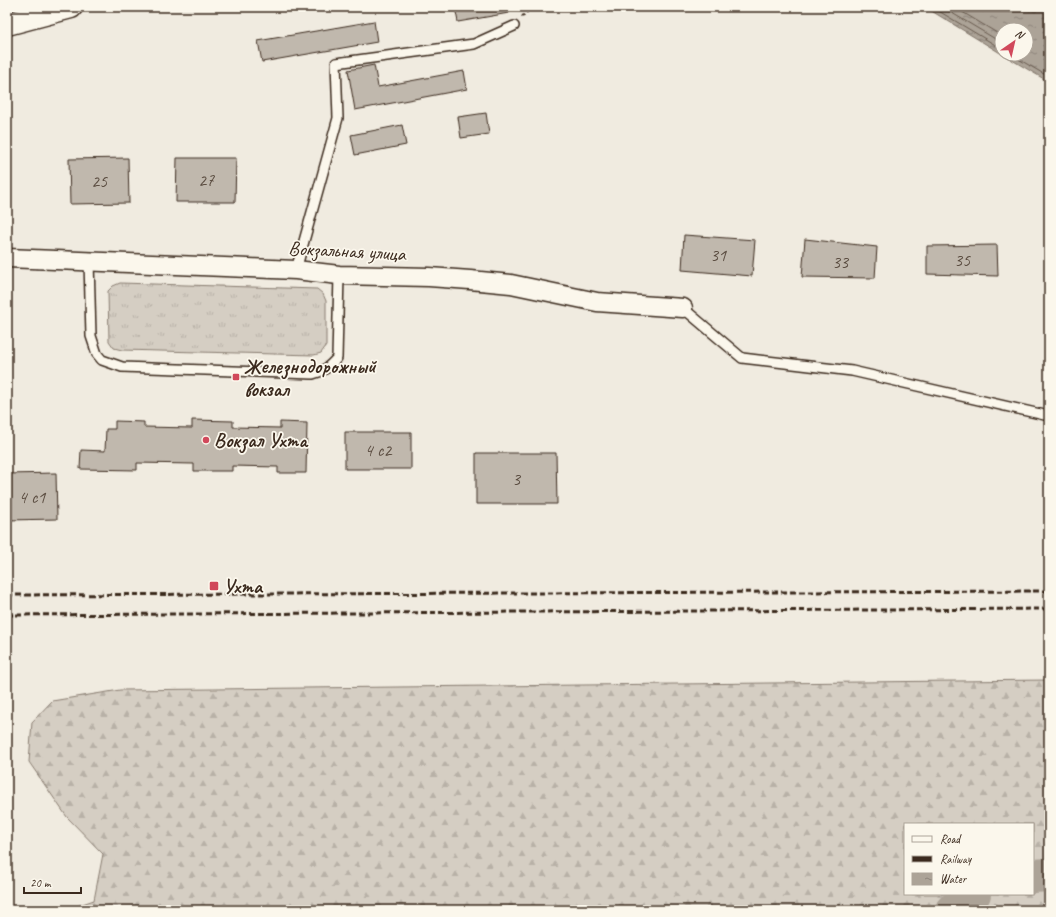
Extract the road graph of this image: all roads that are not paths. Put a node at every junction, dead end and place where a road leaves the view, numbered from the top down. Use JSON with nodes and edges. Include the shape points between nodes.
{"nodes":[{"id":1,"x":71,"y":7,"type":"edge"},
{"id":2,"x":7,"y":24,"type":"edge"},
{"id":3,"x":514,"y":26,"type":"dead end"},
{"id":4,"x":7,"y":258,"type":"edge"},
{"id":5,"x":89,"y":261,"type":"junction"},
{"id":6,"x":296,"y":270,"type":"junction"},
{"id":7,"x":339,"y":275,"type":"junction"},
{"id":8,"x":683,"y":308,"type":"joint"},
{"id":9,"x":1049,"y":416,"type":"edge"}],
"edges":[{"from":1,"to":2,"type":"street"},
{"from":3,"to":6,"type":"lane","via":[[474,44],[336,63],[338,118]]},
{"from":4,"to":5,"type":"street","name":"Вокзальная улица"},
{"from":5,"to":6,"type":"street","name":"Вокзальная улица"},
{"from":5,"to":7,"type":"lane","via":[[93,345],[102,360],[122,367],[313,374],[323,372],[337,358]]},
{"from":6,"to":7,"type":"street","name":"Вокзальная улица"},
{"from":7,"to":8,"type":"street","name":"Вокзальная улица","via":[[470,280],[511,284],[597,302]]},
{"from":8,"to":9,"type":"lane","via":[[742,358],[852,371]]}]}
